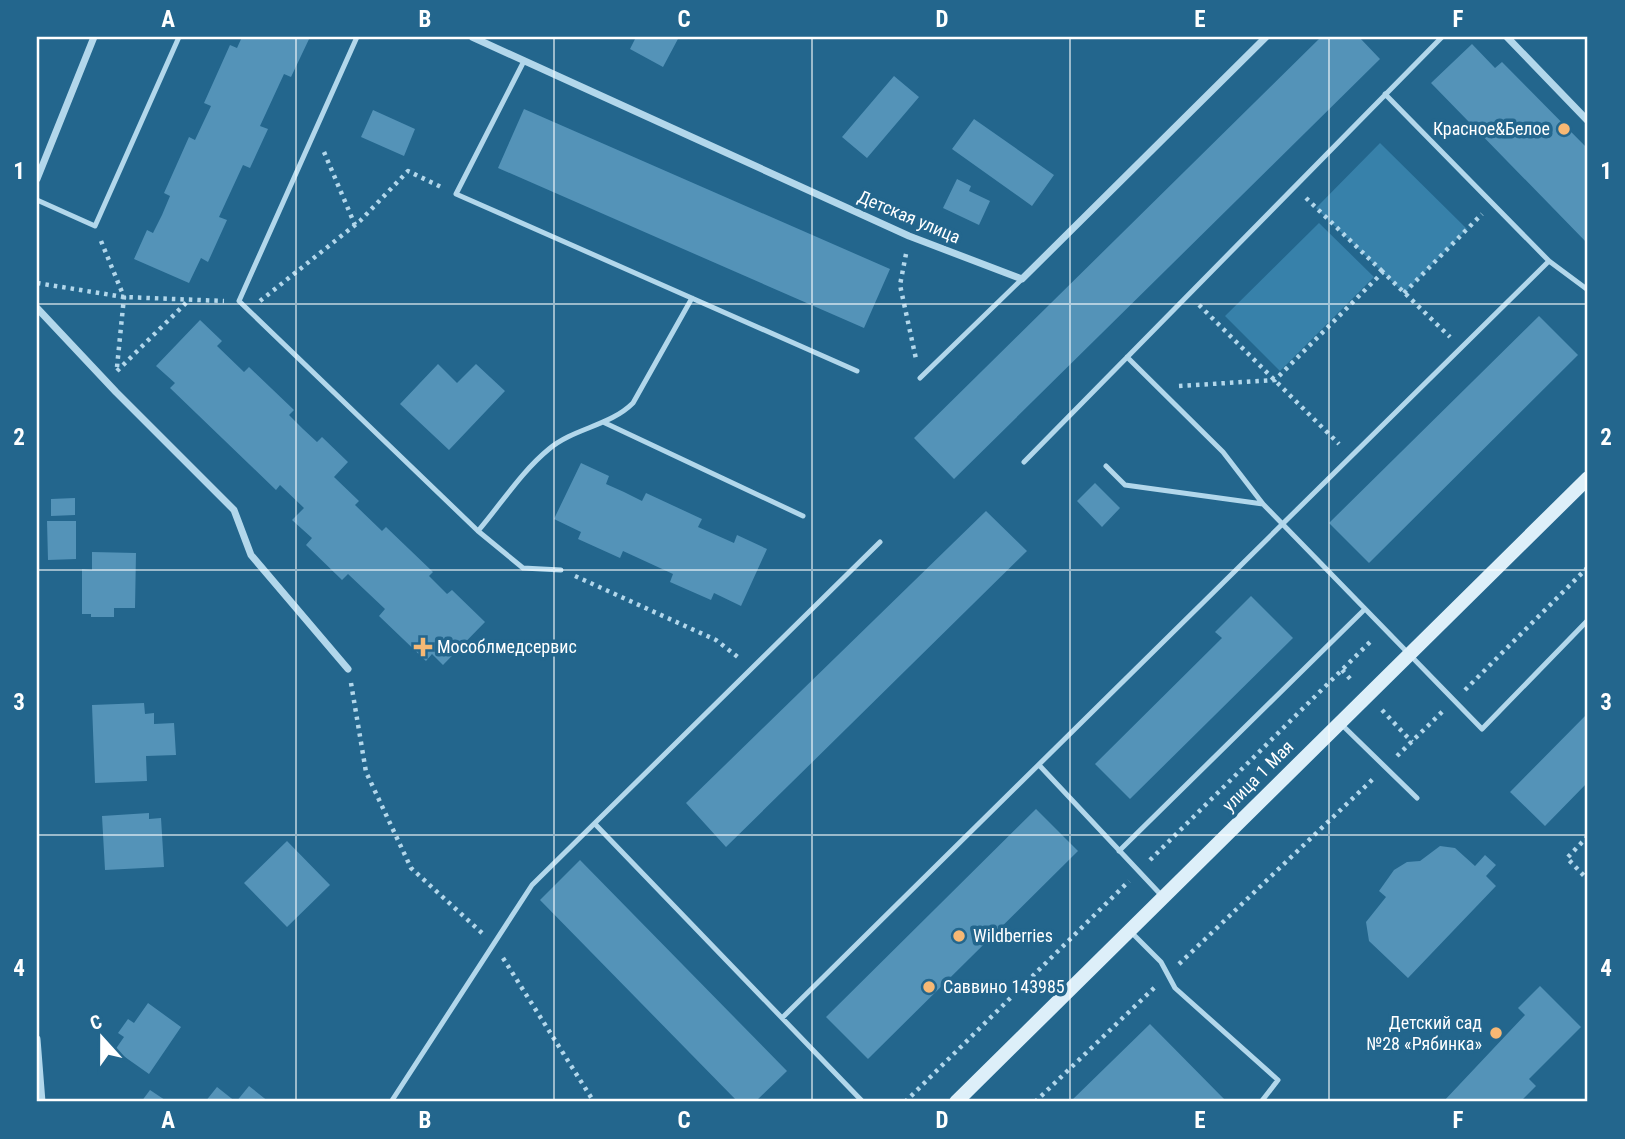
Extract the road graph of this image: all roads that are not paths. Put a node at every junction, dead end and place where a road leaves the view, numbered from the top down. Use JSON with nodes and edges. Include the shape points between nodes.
{"nodes":[{"id":1,"x":94,"y":37,"type":"edge"},
{"id":2,"x":179,"y":37,"type":"edge"},
{"id":3,"x":357,"y":37,"type":"edge"},
{"id":4,"x":472,"y":37,"type":"edge"},
{"id":5,"x":1266,"y":37,"type":"edge"},
{"id":6,"x":1442,"y":37,"type":"edge"},
{"id":7,"x":1507,"y":37,"type":"edge"},
{"id":8,"x":524,"y":61,"type":"junction"},
{"id":9,"x":1385,"y":94,"type":"junction"},
{"id":10,"x":1588,"y":121,"type":"edge"},
{"id":11,"x":37,"y":179,"type":"edge"},
{"id":12,"x":37,"y":200,"type":"edge"},
{"id":13,"x":1549,"y":261,"type":"junction"},
{"id":14,"x":1022,"y":279,"type":"junction"},
{"id":15,"x":1588,"y":290,"type":"edge"},
{"id":16,"x":692,"y":298,"type":"junction"},
{"id":17,"x":37,"y":308,"type":"edge"},
{"id":18,"x":1127,"y":357,"type":"junction"},
{"id":19,"x":857,"y":371,"type":"dead end"},
{"id":20,"x":920,"y":378,"type":"road end"},
{"id":21,"x":603,"y":422,"type":"junction"},
{"id":22,"x":1024,"y":462,"type":"dead end"},
{"id":23,"x":1106,"y":466,"type":"dead end"},
{"id":24,"x":1588,"y":478,"type":"edge"},
{"id":25,"x":1263,"y":504,"type":"junction"},
{"id":26,"x":803,"y":516,"type":"dead end"},
{"id":27,"x":1283,"y":524,"type":"junction"},
{"id":28,"x":478,"y":531,"type":"junction"},
{"id":29,"x":880,"y":542,"type":"dead end"},
{"id":30,"x":561,"y":570,"type":"road end"},
{"id":31,"x":1365,"y":609,"type":"junction"},
{"id":32,"x":1588,"y":620,"type":"edge"},
{"id":33,"x":1409,"y":655,"type":"junction"},
{"id":34,"x":348,"y":669,"type":"road end"},
{"id":35,"x":1340,"y":723,"type":"junction"},
{"id":36,"x":1039,"y":765,"type":"junction"},
{"id":37,"x":1418,"y":798,"type":"dead end"},
{"id":38,"x":595,"y":824,"type":"junction"},
{"id":39,"x":1119,"y":850,"type":"junction"},
{"id":40,"x":1163,"y":897,"type":"junction"},
{"id":41,"x":1130,"y":930,"type":"junction"},
{"id":42,"x":782,"y":1018,"type":"junction"},
{"id":43,"x":37,"y":1038,"type":"edge"},
{"id":44,"x":40,"y":1101,"type":"edge"},
{"id":45,"x":391,"y":1102,"type":"edge"},
{"id":46,"x":863,"y":1102,"type":"edge"},
{"id":47,"x":956,"y":1102,"type":"edge"},
{"id":48,"x":1261,"y":1102,"type":"edge"}],
"edges":[{"from":1,"to":11,"type":"street"},
{"from":2,"to":12,"type":"lane","via":[[95,226]]},
{"from":3,"to":28,"type":"lane","via":[[239,301]]},
{"from":4,"to":8,"type":"street","name":"Детская улица"},
{"from":5,"to":14,"type":"street"},
{"from":6,"to":9,"type":"lane"},
{"from":7,"to":10,"type":"street"},
{"from":8,"to":14,"type":"street","name":"Детская улица","via":[[909,236]]},
{"from":8,"to":16,"type":"lane","via":[[456,194]]},
{"from":9,"to":13,"type":"lane"},
{"from":9,"to":18,"type":"lane"},
{"from":13,"to":15,"type":"lane"},
{"from":13,"to":27,"type":"lane"},
{"from":14,"to":20,"type":"lane"},
{"from":16,"to":19,"type":"lane"},
{"from":16,"to":21,"type":"lane","via":[[634,403]]},
{"from":17,"to":34,"type":"street","via":[[234,510],[251,555]]},
{"from":18,"to":22,"type":"lane"},
{"from":18,"to":25,"type":"lane","via":[[1223,452]]},
{"from":21,"to":26,"type":"lane"},
{"from":21,"to":28,"type":"lane","via":[[548,450]]},
{"from":23,"to":25,"type":"lane","via":[[1125,485]]},
{"from":24,"to":33,"type":"street","name":"улица 1 Мая"},
{"from":25,"to":27,"type":"lane"},
{"from":27,"to":31,"type":"lane"},
{"from":27,"to":36,"type":"lane"},
{"from":28,"to":30,"type":"lane","via":[[523,568]]},
{"from":29,"to":38,"type":"lane"},
{"from":31,"to":33,"type":"lane"},
{"from":31,"to":39,"type":"lane"},
{"from":32,"to":33,"type":"lane","via":[[1482,729]]},
{"from":33,"to":35,"type":"street","name":"улица 1 Мая"},
{"from":35,"to":37,"type":"lane"},
{"from":35,"to":40,"type":"street","name":"улица 1 Мая"},
{"from":36,"to":39,"type":"lane"},
{"from":36,"to":42,"type":"lane"},
{"from":38,"to":42,"type":"lane"},
{"from":38,"to":45,"type":"lane","via":[[532,885]]},
{"from":39,"to":40,"type":"lane"},
{"from":40,"to":41,"type":"street","name":"улица 1 Мая"},
{"from":41,"to":47,"type":"street","name":"улица 1 Мая"},
{"from":41,"to":48,"type":"lane","via":[[1161,962],[1175,988],[1278,1080]]},
{"from":42,"to":46,"type":"lane"},
{"from":43,"to":44,"type":"street"}]}
